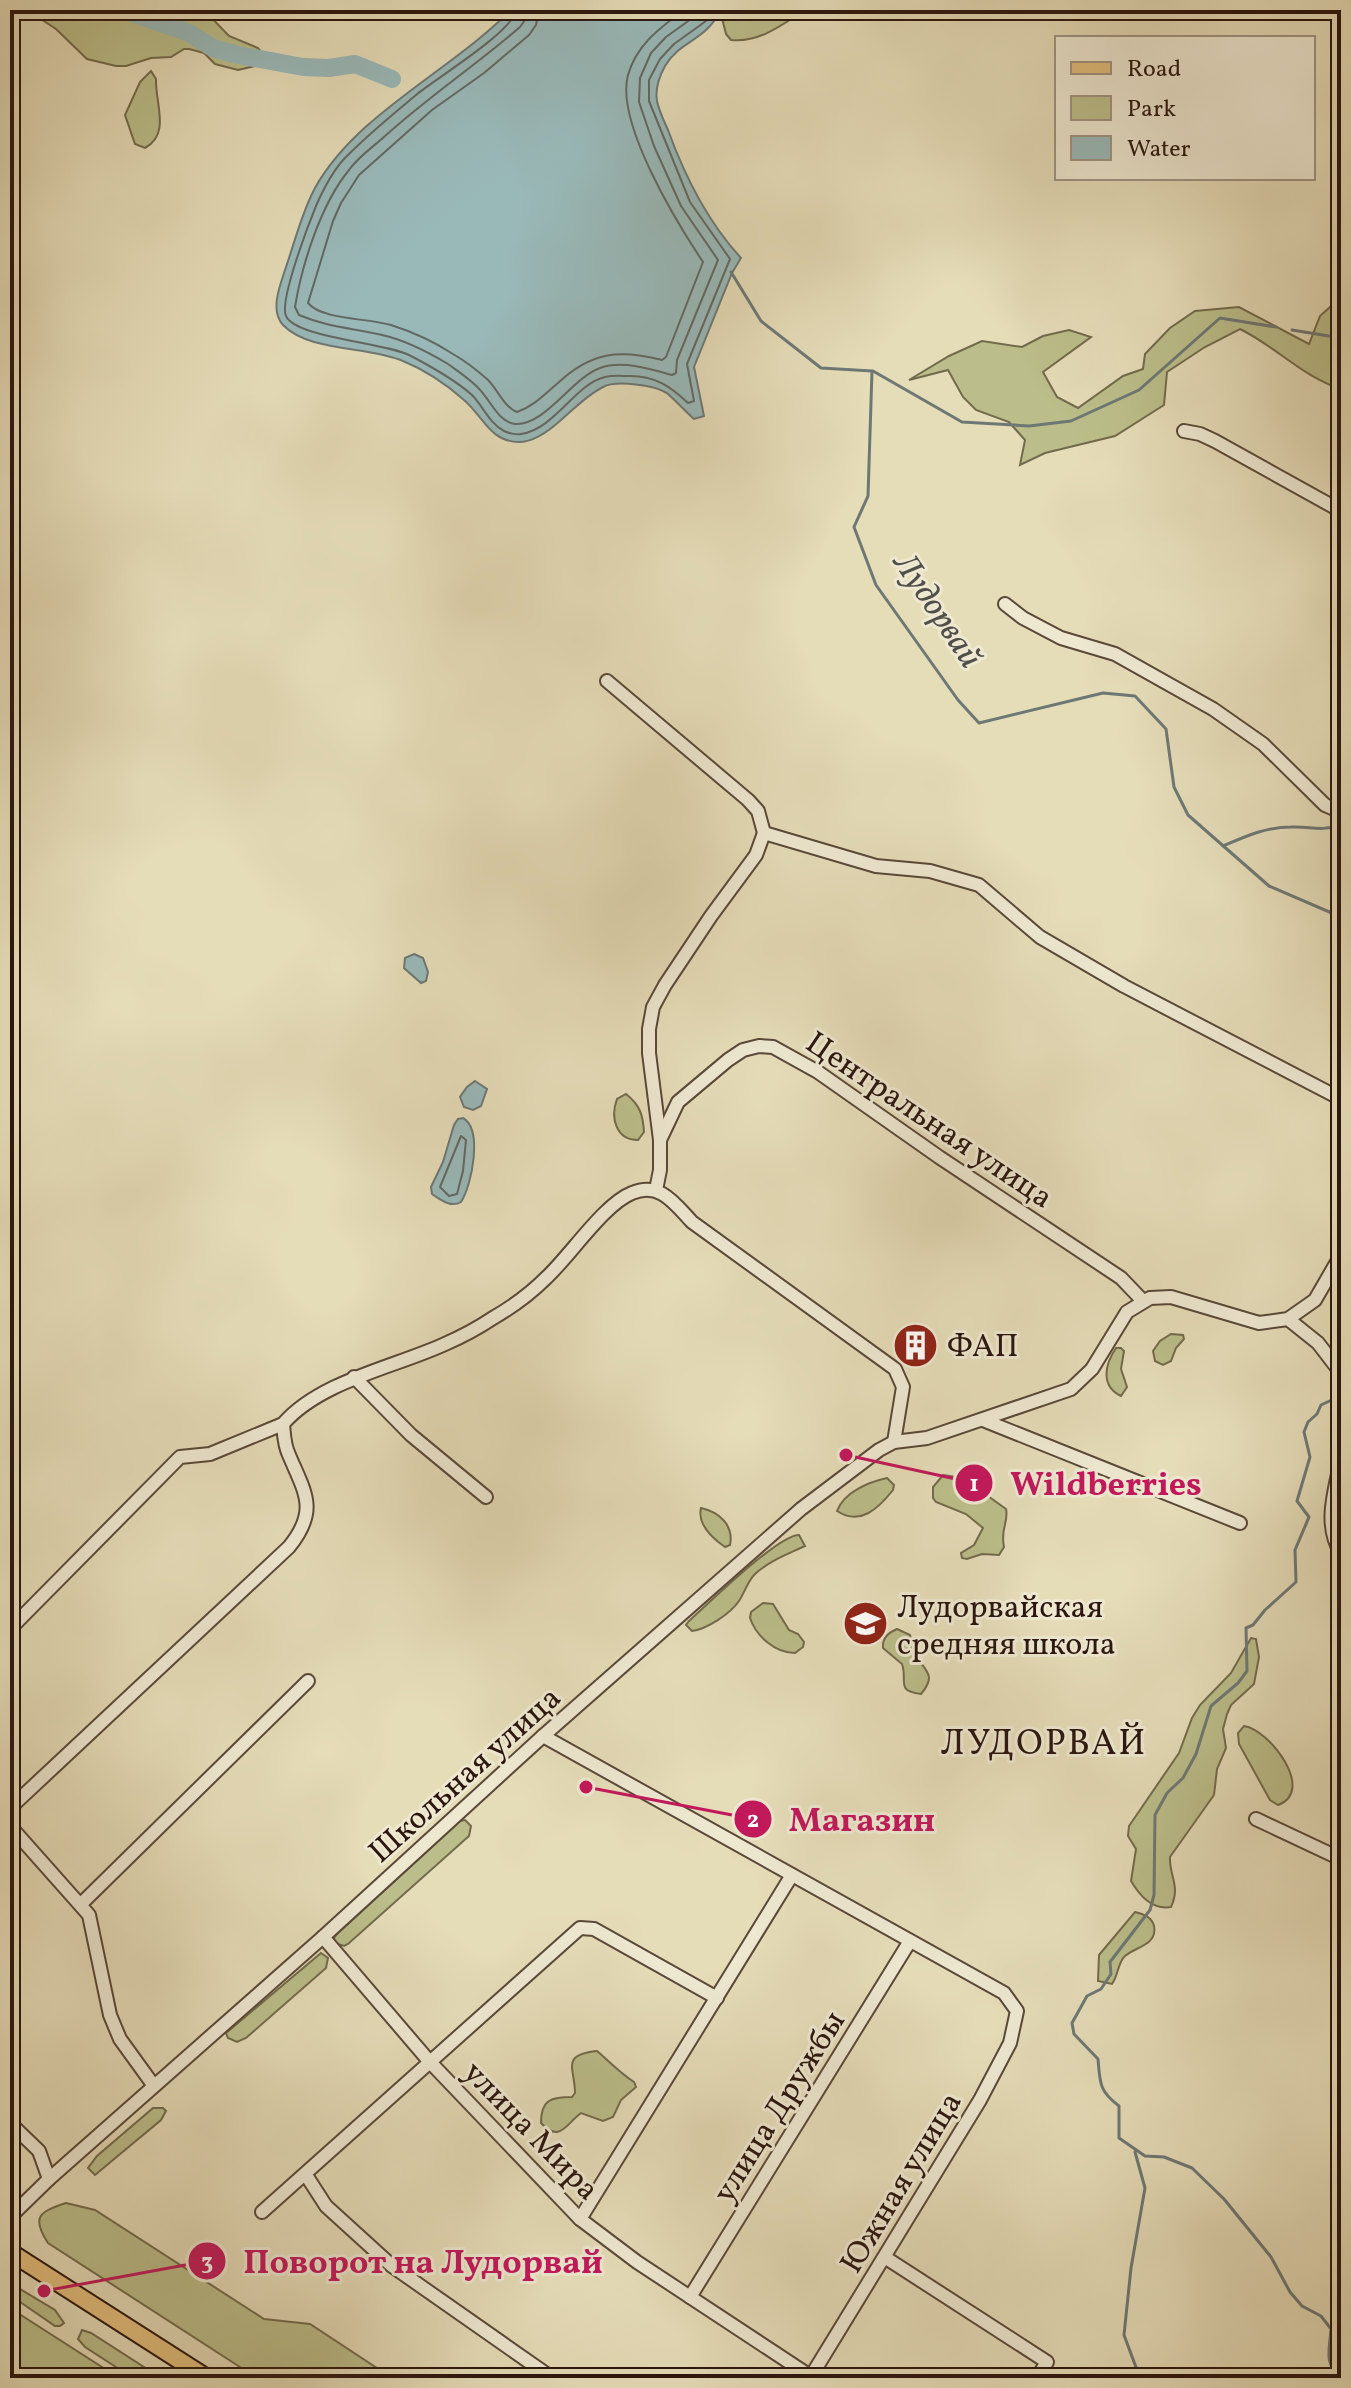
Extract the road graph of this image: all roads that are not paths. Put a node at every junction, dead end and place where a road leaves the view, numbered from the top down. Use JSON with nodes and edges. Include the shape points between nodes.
{"nodes":[{"id":1,"x":1184,"y":431,"type":"dead end"},
{"id":2,"x":1341,"y":511,"type":"edge"},
{"id":3,"x":1005,"y":604,"type":"dead end"},
{"id":4,"x":607,"y":681,"type":"dead end"},
{"id":5,"x":1341,"y":812,"type":"edge"},
{"id":6,"x":764,"y":833,"type":"junction"},
{"id":7,"x":1341,"y":1099,"type":"edge"},
{"id":8,"x":660,"y":1140,"type":"junction"},
{"id":9,"x":656,"y":1190,"type":"junction"},
{"id":10,"x":1341,"y":1255,"type":"edge"},
{"id":11,"x":1143,"y":1301,"type":"junction"},
{"id":12,"x":1288,"y":1319,"type":"junction"},
{"id":13,"x":1341,"y":1373,"type":"edge"},
{"id":14,"x":354,"y":1377,"type":"junction"},
{"id":15,"x":983,"y":1420,"type":"junction"},
{"id":16,"x":283,"y":1424,"type":"junction"},
{"id":17,"x":894,"y":1442,"type":"junction"},
{"id":18,"x":1341,"y":1460,"type":"edge"},
{"id":19,"x":486,"y":1497,"type":"dead end"},
{"id":20,"x":1240,"y":1523,"type":"dead end"},
{"id":21,"x":1341,"y":1553,"type":"edge"},
{"id":22,"x":10,"y":1629,"type":"edge"},
{"id":23,"x":308,"y":1681,"type":"dead end"},
{"id":24,"x":543,"y":1736,"type":"junction"},
{"id":25,"x":10,"y":1808,"type":"edge"},
{"id":26,"x":1256,"y":1819,"type":"dead end"},
{"id":27,"x":10,"y":1826,"type":"edge"},
{"id":28,"x":1341,"y":1859,"type":"edge"},
{"id":29,"x":792,"y":1875,"type":"junction"},
{"id":30,"x":81,"y":1904,"type":"junction"},
{"id":31,"x":323,"y":1937,"type":"junction"},
{"id":32,"x":910,"y":1941,"type":"junction"},
{"id":33,"x":717,"y":1998,"type":"junction"},
{"id":34,"x":429,"y":2061,"type":"junction"},
{"id":35,"x":154,"y":2086,"type":"junction"},
{"id":36,"x":10,"y":2123,"type":"edge"},
{"id":37,"x":306,"y":2175,"type":"junction"},
{"id":38,"x":49,"y":2179,"type":"junction"},
{"id":39,"x":262,"y":2212,"type":"dead end"},
{"id":40,"x":10,"y":2217,"type":"edge"},
{"id":41,"x":580,"y":2219,"type":"junction"},
{"id":42,"x":10,"y":2252,"type":"edge"},
{"id":43,"x":886,"y":2258,"type":"junction"},
{"id":44,"x":690,"y":2297,"type":"junction"},
{"id":45,"x":811,"y":2377,"type":"edge"},
{"id":46,"x":207,"y":2378,"type":"edge"},
{"id":47,"x":552,"y":2378,"type":"edge"},
{"id":48,"x":1037,"y":2378,"type":"edge"}],
"edges":[{"from":1,"to":2,"type":"street","via":[[1215,441]]},
{"from":3,"to":5,"type":"street","via":[[1061,638],[1115,654],[1213,709],[1263,744],[1325,805]]},
{"from":4,"to":6,"type":"street","via":[[748,800],[758,811]]},
{"from":6,"to":7,"type":"street","via":[[876,866],[930,871],[979,885],[1040,937]]},
{"from":6,"to":8,"type":"street","via":[[756,855],[653,1007],[649,1053]]},
{"from":8,"to":9,"type":"street"},
{"from":8,"to":11,"type":"street","name":"Центральная улица","via":[[678,1102],[728,1060],[743,1050],[773,1047],[818,1072],[1121,1278]]},
{"from":9,"to":14,"type":"street","via":[[622,1199],[547,1278],[492,1319],[444,1345]]},
{"from":9,"to":17,"type":"street","via":[[671,1197],[692,1222],[895,1369],[903,1387]]},
{"from":10,"to":12,"type":"street","via":[[1315,1300]]},
{"from":11,"to":12,"type":"street","via":[[1171,1297],[1259,1323]]},
{"from":11,"to":15,"type":"street","via":[[1120,1320],[1079,1384]]},
{"from":12,"to":13,"type":"street","via":[[1318,1343]]},
{"from":14,"to":16,"type":"street","via":[[293,1411]]},
{"from":14,"to":19,"type":"street","via":[[411,1435]]},
{"from":15,"to":17,"type":"street","name":"Школьная улица","via":[[927,1438]]},
{"from":15,"to":20,"type":"street"},
{"from":16,"to":22,"type":"street","via":[[210,1454],[180,1457]]},
{"from":16,"to":25,"type":"street","via":[[308,1509],[301,1531]]},
{"from":17,"to":24,"type":"street","name":"Школьная улица","via":[[801,1509]]},
{"from":18,"to":21,"type":"street","via":[[1330,1518]]},
{"from":23,"to":30,"type":"street"},
{"from":24,"to":29,"type":"street"},
{"from":24,"to":31,"type":"street","name":"Школьная улица"},
{"from":26,"to":28,"type":"street"},
{"from":27,"to":30,"type":"street"},
{"from":29,"to":32,"type":"street"},
{"from":29,"to":33,"type":"street"},
{"from":30,"to":35,"type":"street","via":[[94,1934],[110,2015],[120,2039]]},
{"from":31,"to":34,"type":"street","name":"улица Мира"},
{"from":31,"to":35,"type":"street","name":"Школьная улица"},
{"from":32,"to":43,"type":"street","name":"Южная улица","via":[[1004,1993],[1017,2011],[1010,2043],[980,2100]]},
{"from":32,"to":44,"type":"street","name":"улица Дружбы"},
{"from":33,"to":34,"type":"street","via":[[594,1929],[580,1928]]},
{"from":33,"to":41,"type":"street"},
{"from":34,"to":37,"type":"street"},
{"from":34,"to":41,"type":"street","name":"улица Мира"},
{"from":35,"to":38,"type":"street","name":"Школьная улица"},
{"from":36,"to":38,"type":"street","via":[[39,2151]]},
{"from":37,"to":39,"type":"street"},
{"from":37,"to":47,"type":"street","via":[[326,2206],[392,2266]]},
{"from":38,"to":40,"type":"street","name":"Школьная улица"},
{"from":41,"to":44,"type":"street","name":"улица Мира"},
{"from":42,"to":46,"type":"main road"},
{"from":43,"to":45,"type":"street","name":"Южная улица"},
{"from":43,"to":48,"type":"street","via":[[1047,2362]]},
{"from":44,"to":45,"type":"street","name":"улица Мира"}]}
